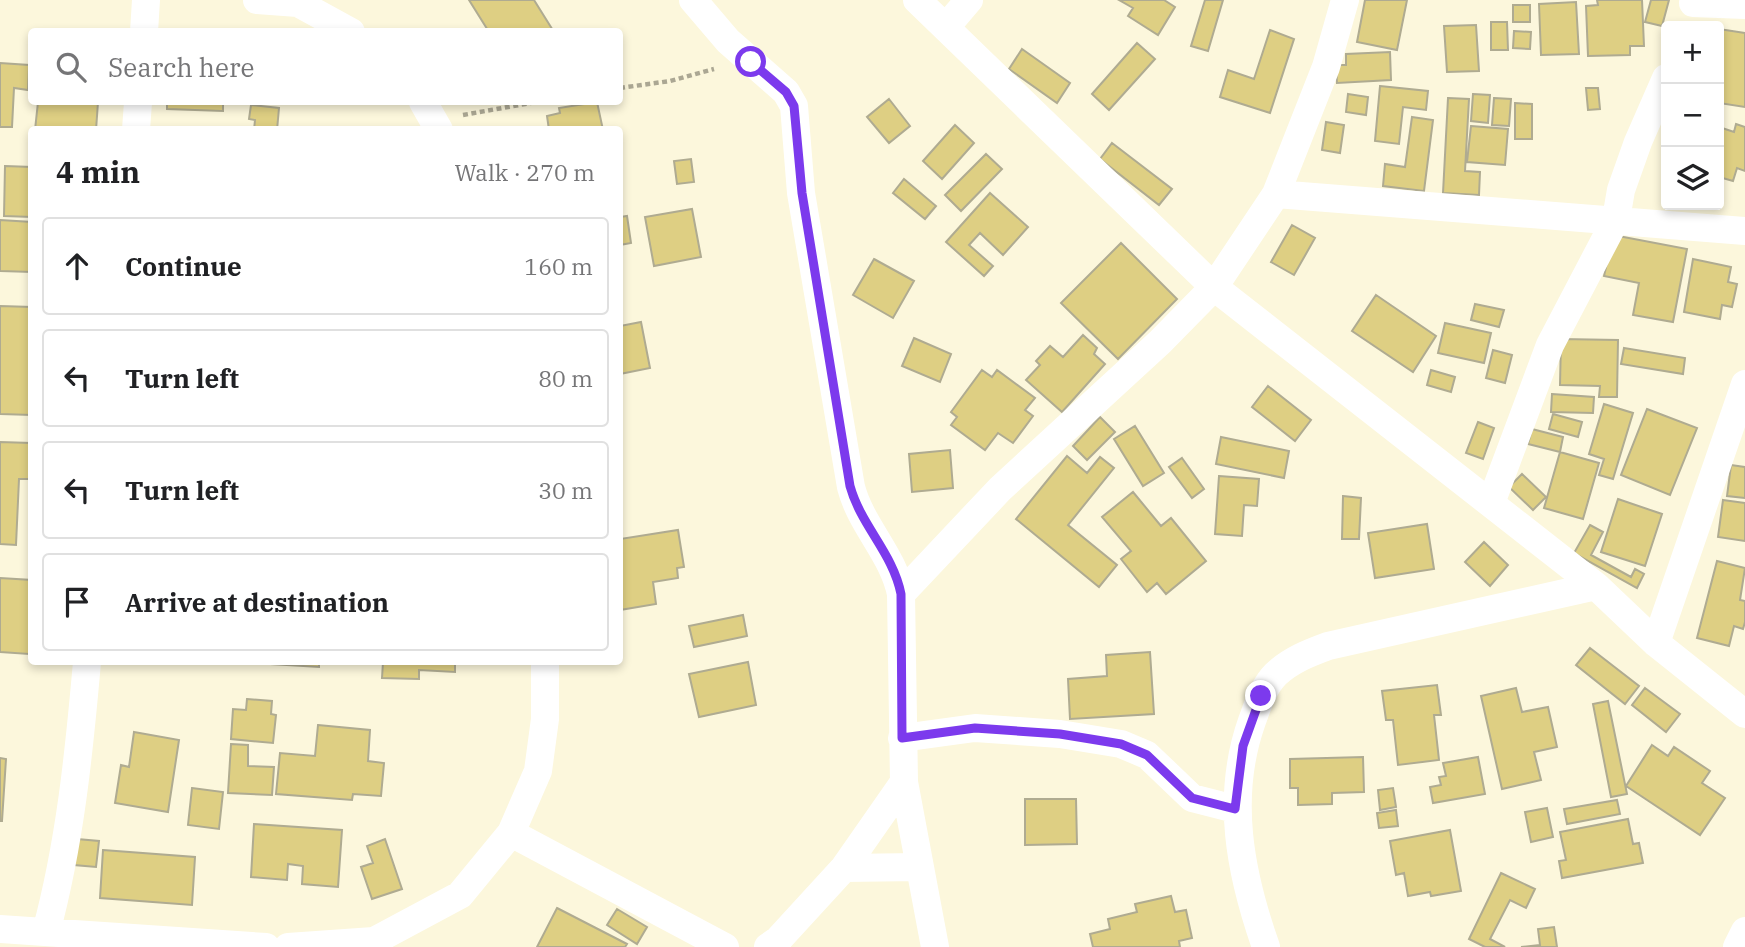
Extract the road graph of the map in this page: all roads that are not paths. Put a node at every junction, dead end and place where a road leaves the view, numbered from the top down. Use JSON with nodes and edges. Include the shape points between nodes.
{"nodes":[{"id":1,"x":146,"y":0,"type":"edge"},
{"id":2,"x":257,"y":0,"type":"edge"},
{"id":3,"x":693,"y":0,"type":"edge"},
{"id":4,"x":917,"y":0,"type":"edge"},
{"id":5,"x":969,"y":0,"type":"edge"},
{"id":6,"x":1345,"y":0,"type":"edge"},
{"id":7,"x":1745,"y":5,"type":"edge"},
{"id":8,"x":1690,"y":10,"type":"edge"},
{"id":9,"x":946,"y":27,"type":"junction"},
{"id":10,"x":144,"y":28,"type":"edge"},
{"id":11,"x":344,"y":28,"type":"edge"},
{"id":12,"x":1663,"y":84,"type":"edge"},
{"id":13,"x":138,"y":105,"type":"edge"},
{"id":14,"x":136,"y":126,"type":"edge"},
{"id":15,"x":1276,"y":194,"type":"junction"},
{"id":16,"x":1616,"y":219,"type":"junction"},
{"id":17,"x":1745,"y":231,"type":"edge"},
{"id":18,"x":1214,"y":288,"type":"junction"},
{"id":19,"x":1745,"y":384,"type":"edge"},
{"id":20,"x":1491,"y":503,"type":"junction"},
{"id":21,"x":1596,"y":586,"type":"junction"},
{"id":22,"x":901,"y":594,"type":"junction"},
{"id":23,"x":1656,"y":643,"type":"junction"},
{"id":24,"x":87,"y":665,"type":"edge"},
{"id":25,"x":545,"y":665,"type":"edge"},
{"id":26,"x":1745,"y":714,"type":"edge"},
{"id":27,"x":902,"y":738,"type":"junction"},
{"id":28,"x":904,"y":782,"type":"junction"},
{"id":29,"x":1235,"y":809,"type":"junction"},
{"id":30,"x":511,"y":833,"type":"junction"},
{"id":31,"x":919,"y":867,"type":"junction"},
{"id":32,"x":844,"y":868,"type":"junction"},
{"id":33,"x":0,"y":929,"type":"edge"},
{"id":34,"x":1745,"y":931,"type":"edge"},
{"id":35,"x":46,"y":932,"type":"junction"},
{"id":36,"x":127,"y":942,"type":"edge"},
{"id":37,"x":266,"y":947,"type":"edge"},
{"id":38,"x":288,"y":947,"type":"edge"},
{"id":39,"x":725,"y":947,"type":"edge"},
{"id":40,"x":768,"y":947,"type":"edge"},
{"id":41,"x":935,"y":947,"type":"edge"},
{"id":42,"x":1266,"y":947,"type":"edge"},
{"id":43,"x":1738,"y":947,"type":"edge"}],
"edges":[{"from":1,"to":10,"type":"street"},
{"from":2,"to":11,"type":"street","via":[[298,3]]},
{"from":3,"to":22,"type":"street","via":[[727,41],[786,92],[794,106],[802,193],[850,486],[897,576]]},
{"from":4,"to":9,"type":"street"},
{"from":5,"to":9,"type":"street"},
{"from":6,"to":15,"type":"street","via":[[1326,67]]},
{"from":7,"to":8,"type":"street"},
{"from":9,"to":18,"type":"street"},
{"from":12,"to":16,"type":"street","via":[[1621,190]]},
{"from":13,"to":14,"type":"street"},
{"from":15,"to":16,"type":"street"},
{"from":15,"to":18,"type":"street"},
{"from":16,"to":17,"type":"street"},
{"from":16,"to":20,"type":"street","via":[[1550,345]]},
{"from":18,"to":20,"type":"street"},
{"from":18,"to":22,"type":"street","via":[[990,499]]},
{"from":19,"to":23,"type":"street"},
{"from":20,"to":21,"type":"street"},
{"from":21,"to":23,"type":"street"},
{"from":21,"to":29,"type":"street","via":[[1328,646],[1299,657],[1275,675],[1261,696],[1243,746]]},
{"from":22,"to":27,"type":"street"},
{"from":23,"to":26,"type":"street"},
{"from":24,"to":35,"type":"street","via":[[76,780]]},
{"from":25,"to":30,"type":"street","via":[[538,771]]},
{"from":27,"to":28,"type":"street"},
{"from":27,"to":29,"type":"street","via":[[975,728],[1121,744],[1147,755],[1192,798]]},
{"from":28,"to":31,"type":"street"},
{"from":28,"to":32,"type":"street"},
{"from":29,"to":42,"type":"street","via":[[1250,901]]},
{"from":30,"to":38,"type":"street","via":[[460,895],[420,919],[374,941]]},
{"from":30,"to":39,"type":"street"},
{"from":31,"to":32,"type":"street"},
{"from":31,"to":41,"type":"street"},
{"from":32,"to":40,"type":"street"},
{"from":33,"to":35,"type":"street"},
{"from":34,"to":43,"type":"street"},
{"from":35,"to":36,"type":"street"},
{"from":36,"to":37,"type":"street"}]}
